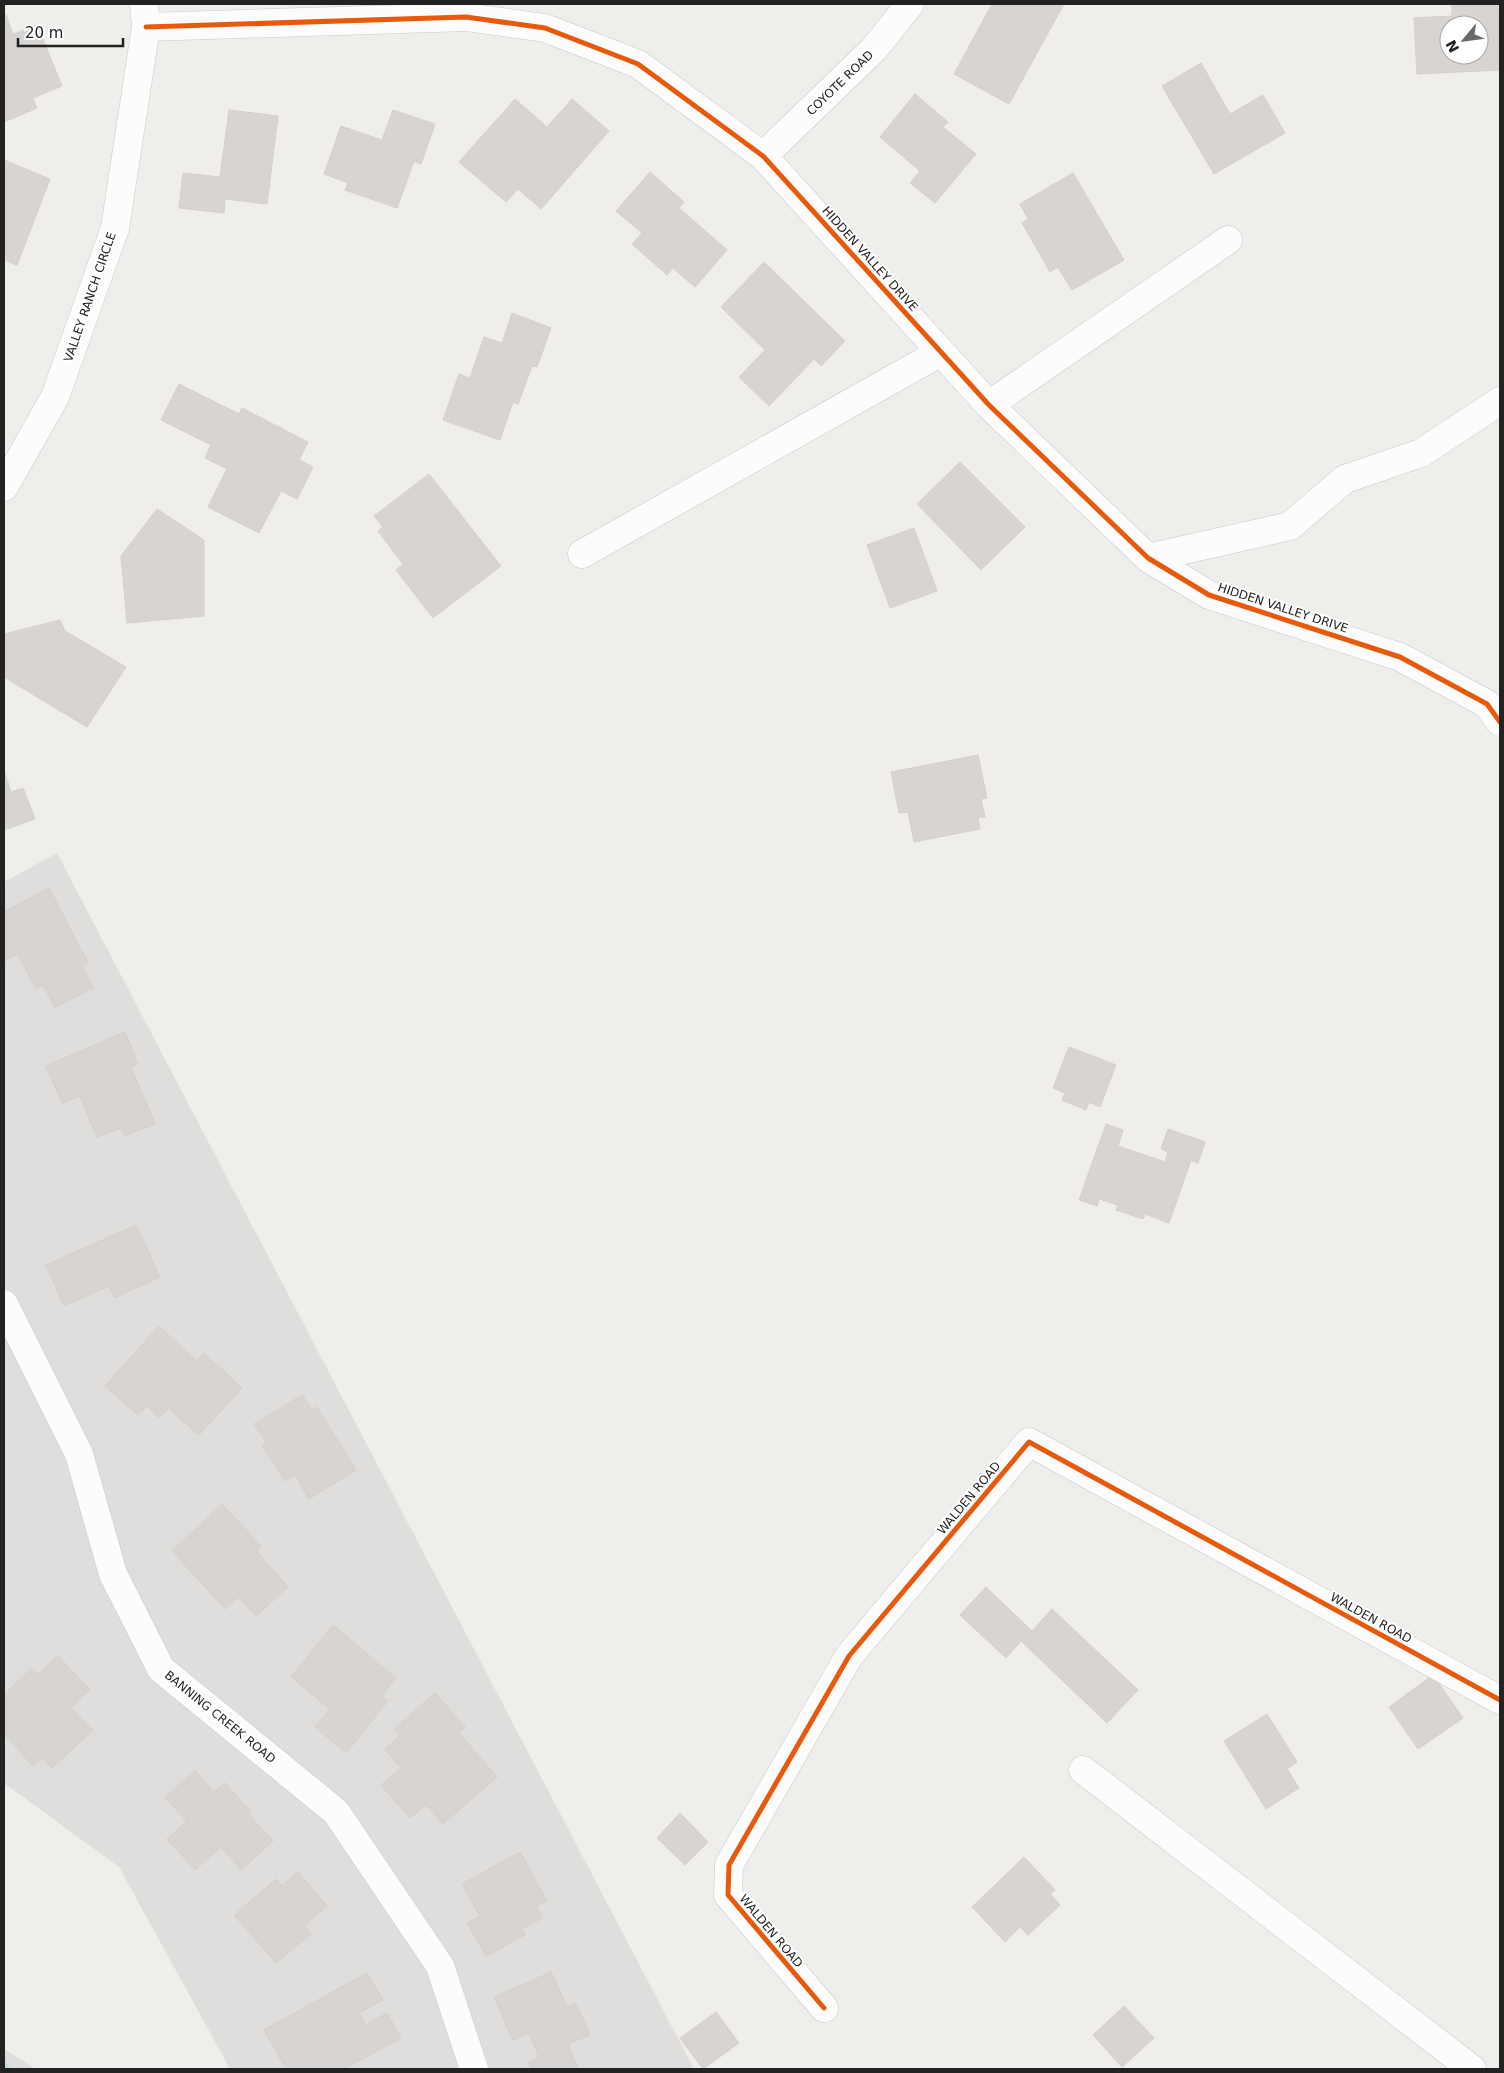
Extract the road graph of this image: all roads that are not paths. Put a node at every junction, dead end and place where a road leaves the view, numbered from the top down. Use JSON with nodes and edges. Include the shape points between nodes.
{"nodes":[{"id":1,"x":910,"y":4,"type":"edge"},
{"id":2,"x":145,"y":15,"type":"edge"},
{"id":3,"x":763,"y":156,"type":"junction"},
{"id":4,"x":1228,"y":240,"type":"dead end"},
{"id":5,"x":941,"y":352,"type":"junction"},
{"id":6,"x":1500,"y":401,"type":"edge"},
{"id":7,"x":989,"y":405,"type":"junction"},
{"id":8,"x":4,"y":487,"type":"edge"},
{"id":9,"x":582,"y":554,"type":"dead end"},
{"id":10,"x":1148,"y":558,"type":"junction"},
{"id":11,"x":1500,"y":722,"type":"edge"},
{"id":12,"x":4,"y":1304,"type":"edge"},
{"id":13,"x":1500,"y":1700,"type":"edge"},
{"id":14,"x":1083,"y":1770,"type":"dead end"},
{"id":15,"x":824,"y":2008,"type":"dead end"},
{"id":16,"x":474,"y":2069,"type":"edge"},
{"id":17,"x":1472,"y":2069,"type":"edge"}],
"edges":[{"from":1,"to":3,"type":"street","name":"COYOTE ROAD","via":[[874,49]]},
{"from":2,"to":3,"type":"street","name":"HIDDEN VALLEY DRIVE","via":[[466,17],[545,28],[638,64]]},
{"from":2,"to":8,"type":"street","name":"VALLEY RANCH CIRCLE","via":[[114,228],[55,397]]},
{"from":3,"to":5,"type":"street","name":"HIDDEN VALLEY DRIVE"},
{"from":4,"to":7,"type":"street"},
{"from":5,"to":7,"type":"street","name":"HIDDEN VALLEY DRIVE"},
{"from":5,"to":9,"type":"street"},
{"from":6,"to":10,"type":"street","via":[[1421,453],[1345,479],[1290,526]]},
{"from":7,"to":10,"type":"street","name":"HIDDEN VALLEY DRIVE"},
{"from":10,"to":11,"type":"street","name":"HIDDEN VALLEY DRIVE","via":[[1209,594],[1400,657],[1487,704]]},
{"from":12,"to":16,"type":"street","name":"BANNING CREEK ROAD","via":[[79,1454],[113,1574],[161,1669],[336,1812],[440,1966]]},
{"from":13,"to":15,"type":"street","name":"WALDEN ROAD","via":[[1029,1442],[849,1656],[728,1865],[728,1895]]},
{"from":14,"to":17,"type":"street"}]}
